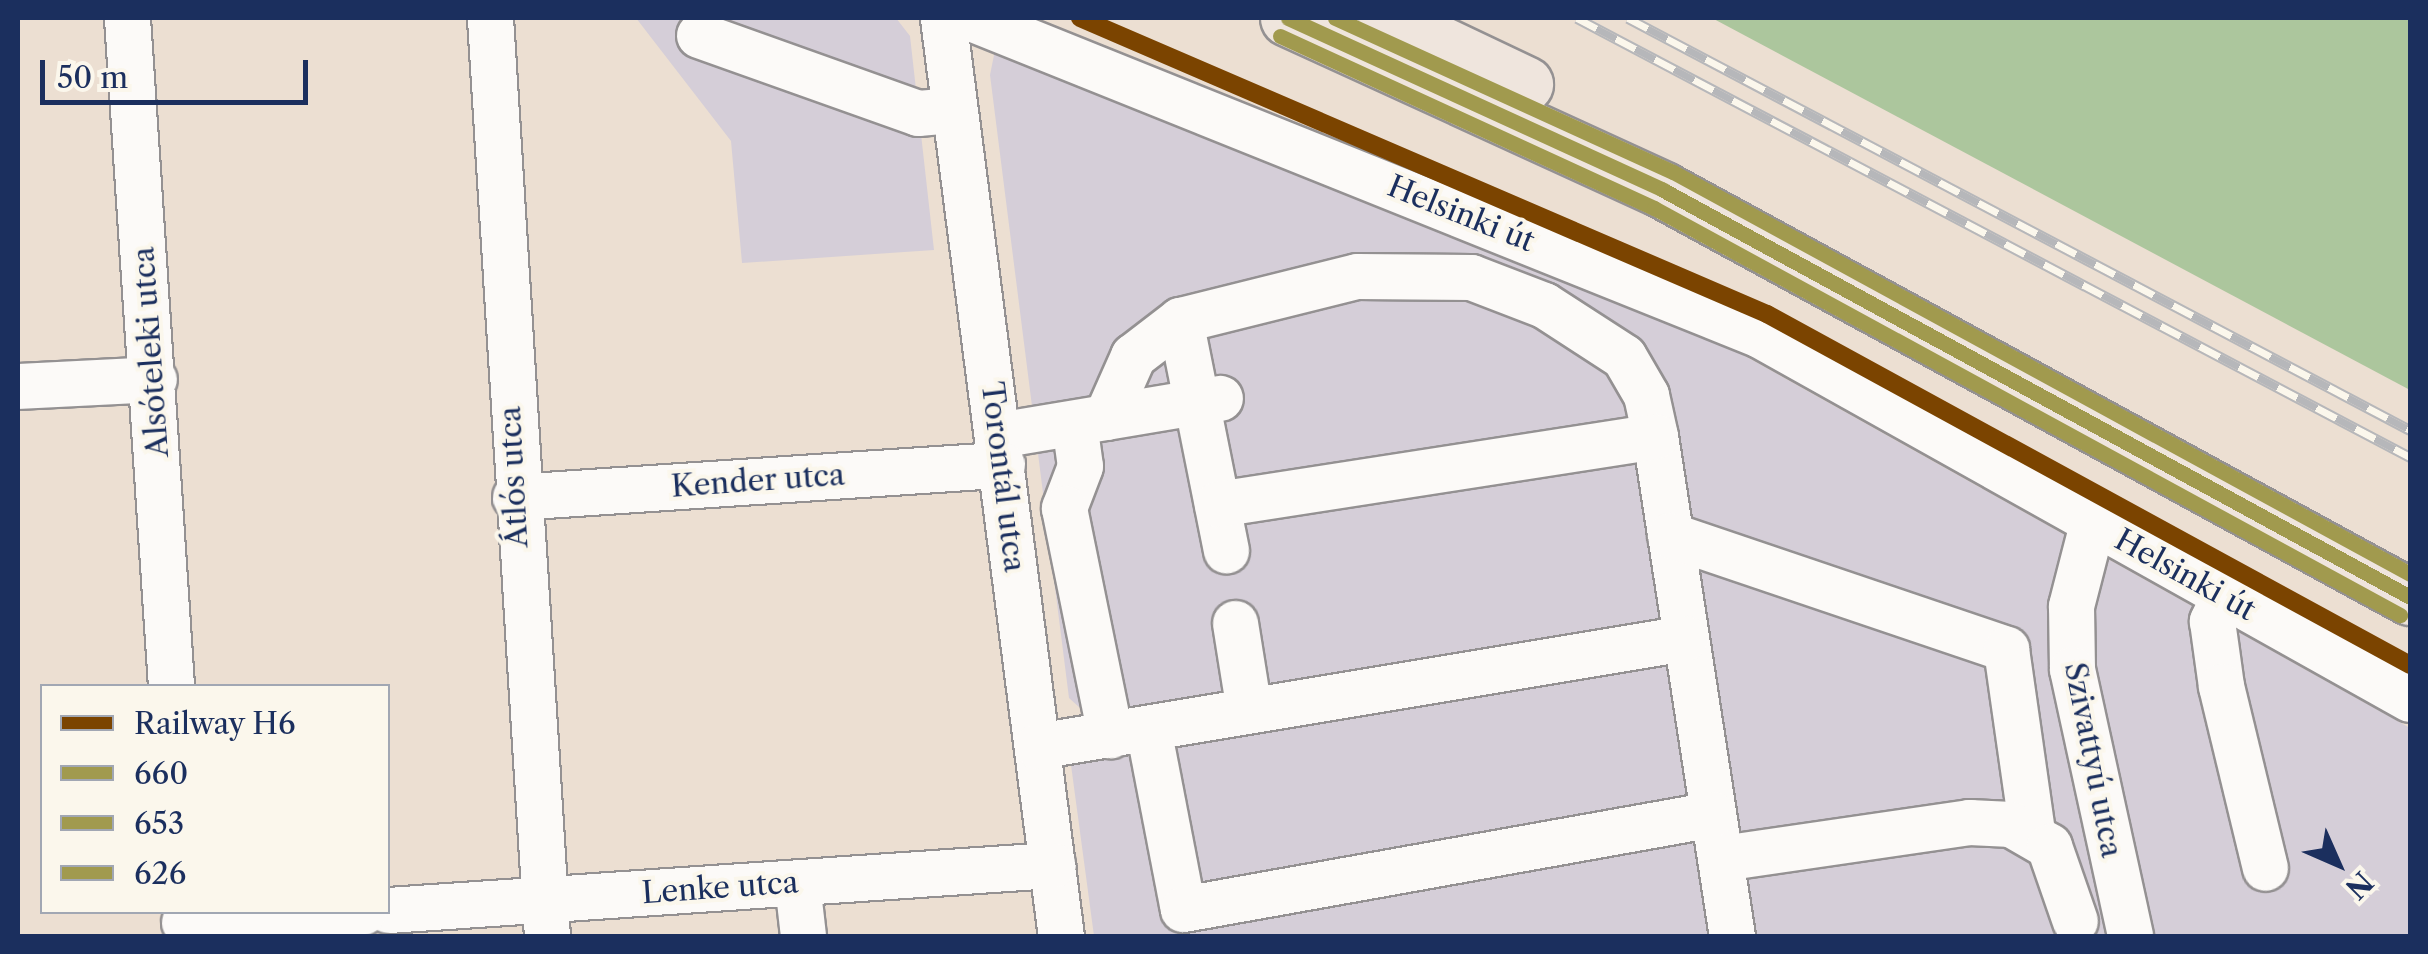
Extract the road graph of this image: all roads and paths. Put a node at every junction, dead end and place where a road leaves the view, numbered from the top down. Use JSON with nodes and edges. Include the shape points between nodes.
{"nodes":[{"id":1,"x":127,"y":18,"type":"edge"},
{"id":2,"x":490,"y":18,"type":"edge"},
{"id":3,"x":943,"y":18,"type":"edge"},
{"id":4,"x":971,"y":18,"type":"edge"},
{"id":5,"x":1288,"y":18,"type":"edge"},
{"id":6,"x":1386,"y":18,"type":"edge"},
{"id":7,"x":699,"y":34,"type":"dead end"},
{"id":8,"x":954,"y":110,"type":"junction"},
{"id":9,"x":1180,"y":320,"type":"junction"},
{"id":10,"x":154,"y":378,"type":"junction"},
{"id":11,"x":18,"y":386,"type":"edge"},
{"id":12,"x":1207,"y":400,"type":"junction"},
{"id":13,"x":1090,"y":420,"type":"junction"},
{"id":14,"x":1655,"y":436,"type":"junction"},
{"id":15,"x":1000,"y":450,"type":"junction"},
{"id":16,"x":514,"y":497,"type":"junction"},
{"id":17,"x":1217,"y":504,"type":"junction"},
{"id":18,"x":2092,"y":524,"type":"junction"},
{"id":19,"x":1670,"y":534,"type":"junction"},
{"id":20,"x":1226,"y":550,"type":"dead end"},
{"id":21,"x":2410,"y":554,"type":"edge"},
{"id":22,"x":2224,"y":596,"type":"junction"},
{"id":23,"x":2410,"y":597,"type":"edge"},
{"id":24,"x":1236,"y":623,"type":"dead end"},
{"id":25,"x":1685,"y":638,"type":"junction"},
{"id":26,"x":171,"y":684,"type":"edge"},
{"id":27,"x":2410,"y":699,"type":"edge"},
{"id":28,"x":1248,"y":710,"type":"junction"},
{"id":29,"x":1129,"y":732,"type":"junction"},
{"id":30,"x":1037,"y":746,"type":"junction"},
{"id":31,"x":1714,"y":814,"type":"junction"},
{"id":32,"x":2032,"y":832,"type":"junction"},
{"id":33,"x":1722,"y":858,"type":"junction"},
{"id":34,"x":1052,"y":865,"type":"junction"},
{"id":35,"x":2265,"y":868,"type":"dead end"},
{"id":36,"x":798,"y":883,"type":"junction"},
{"id":37,"x":390,"y":910,"type":"edge"},
{"id":38,"x":330,"y":914,"type":"edge"},
{"id":39,"x":546,"y":919,"type":"edge"},
{"id":40,"x":2074,"y":921,"type":"dead end"},
{"id":41,"x":184,"y":923,"type":"edge"},
{"id":42,"x":803,"y":936,"type":"edge"},
{"id":43,"x":1061,"y":936,"type":"edge"},
{"id":44,"x":1732,"y":936,"type":"edge"},
{"id":45,"x":2130,"y":936,"type":"edge"}],
"edges":[{"from":1,"to":10,"type":"street","name":"Alsóteleki utca"},
{"from":2,"to":16,"type":"street","name":"Átlós utca"},
{"from":3,"to":8,"type":"street","name":"Torontál utca"},
{"from":4,"to":18,"type":"street","name":"Helsinki út","via":[[1760,335]]},
{"from":5,"to":23,"type":"main road","via":[[1663,190]]},
{"from":6,"to":21,"type":"main road","via":[[1677,158]]},
{"from":7,"to":8,"type":"street","via":[[918,112]]},
{"from":8,"to":15,"type":"street","name":"Torontál utca"},
{"from":9,"to":12,"type":"street"},
{"from":9,"to":13,"type":"street","via":[[1133,356]]},
{"from":9,"to":14,"type":"street","via":[[1357,276],[1472,277],[1544,305],[1624,357],[1646,394]]},
{"from":10,"to":11,"type":"street"},
{"from":10,"to":26,"type":"street","name":"Alsóteleki utca"},
{"from":12,"to":13,"type":"street","name":"Kender utca"},
{"from":12,"to":17,"type":"street"},
{"from":13,"to":15,"type":"street","name":"Kender utca"},
{"from":13,"to":29,"type":"street","via":[[1064,508]]},
{"from":14,"to":17,"type":"street"},
{"from":14,"to":19,"type":"street"},
{"from":15,"to":16,"type":"street","name":"Kender utca"},
{"from":15,"to":30,"type":"street","name":"Torontál utca"},
{"from":16,"to":39,"type":"street","name":"Átlós utca"},
{"from":17,"to":20,"type":"street"},
{"from":18,"to":22,"type":"street","name":"Helsinki út"},
{"from":18,"to":45,"type":"street","name":"Szivattyú utca","via":[[2070,606],[2072,669]]},
{"from":19,"to":25,"type":"street"},
{"from":19,"to":32,"type":"street","via":[[2006,649]]},
{"from":22,"to":27,"type":"street","name":"Helsinki út"},
{"from":22,"to":35,"type":"street","via":[[2212,621],[2221,686]]},
{"from":24,"to":28,"type":"street"},
{"from":25,"to":28,"type":"street"},
{"from":25,"to":31,"type":"street"},
{"from":28,"to":29,"type":"street"},
{"from":29,"to":30,"type":"street"},
{"from":29,"to":31,"type":"street","via":[[1183,909]]},
{"from":30,"to":34,"type":"street","name":"Torontál utca"},
{"from":31,"to":33,"type":"street"},
{"from":32,"to":33,"type":"street","via":[[1969,822]]},
{"from":32,"to":40,"type":"street","via":[[2062,868]]},
{"from":33,"to":44,"type":"street"},
{"from":34,"to":36,"type":"street","name":"Lenke utca"},
{"from":34,"to":43,"type":"street","name":"Torontál utca"},
{"from":36,"to":39,"type":"street","name":"Lenke utca"},
{"from":36,"to":42,"type":"street"},
{"from":37,"to":39,"type":"street","name":"Lenke utca"},
{"from":38,"to":41,"type":"street"}]}
